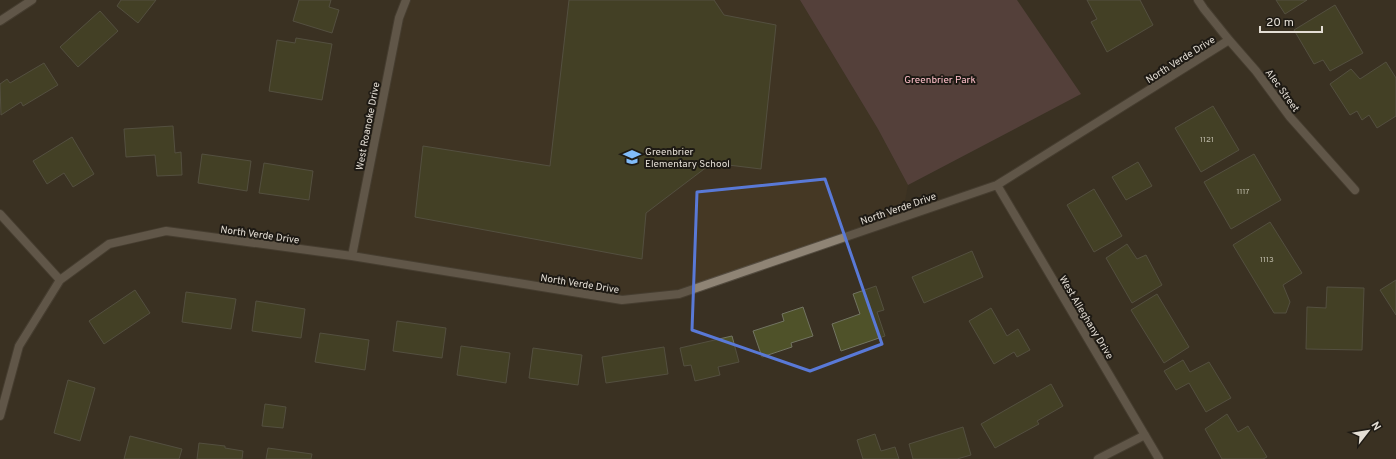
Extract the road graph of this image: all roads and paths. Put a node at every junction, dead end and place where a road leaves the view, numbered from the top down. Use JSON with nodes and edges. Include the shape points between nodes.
{"nodes":[{"id":1,"x":32,"y":0,"type":"edge"},
{"id":2,"x":406,"y":0,"type":"edge"},
{"id":3,"x":1198,"y":0,"type":"edge"},
{"id":4,"x":0,"y":21,"type":"edge"},
{"id":5,"x":1229,"y":40,"type":"junction"},
{"id":6,"x":998,"y":185,"type":"junction"},
{"id":7,"x":1354,"y":190,"type":"dead end"},
{"id":8,"x":0,"y":214,"type":"edge"},
{"id":9,"x":352,"y":256,"type":"junction"},
{"id":10,"x":60,"y":280,"type":"junction"},
{"id":11,"x":0,"y":416,"type":"edge"},
{"id":12,"x":1145,"y":435,"type":"junction"},
{"id":13,"x":1098,"y":459,"type":"edge"},
{"id":14,"x":1159,"y":459,"type":"edge"}],
"edges":[{"from":1,"to":4,"type":"street"},
{"from":2,"to":9,"type":"street","name":"West Roanoke Drive","via":[[398,18]]},
{"from":3,"to":5,"type":"street","name":"Alec Street"},
{"from":5,"to":6,"type":"street","name":"North Verde Drive"},
{"from":5,"to":7,"type":"street","name":"Alec Street","via":[[1290,117]]},
{"from":6,"to":9,"type":"street","name":"North Verde Drive","via":[[679,294],[622,300]]},
{"from":6,"to":12,"type":"street","name":"West Alleghany Drive"},
{"from":8,"to":10,"type":"street"},
{"from":9,"to":10,"type":"street","name":"North Verde Drive","via":[[166,231],[109,244]]},
{"from":10,"to":11,"type":"street","name":"North Verde Drive","via":[[19,346]]},
{"from":12,"to":13,"type":"street"},
{"from":12,"to":14,"type":"street","name":"West Alleghany Drive"}]}
